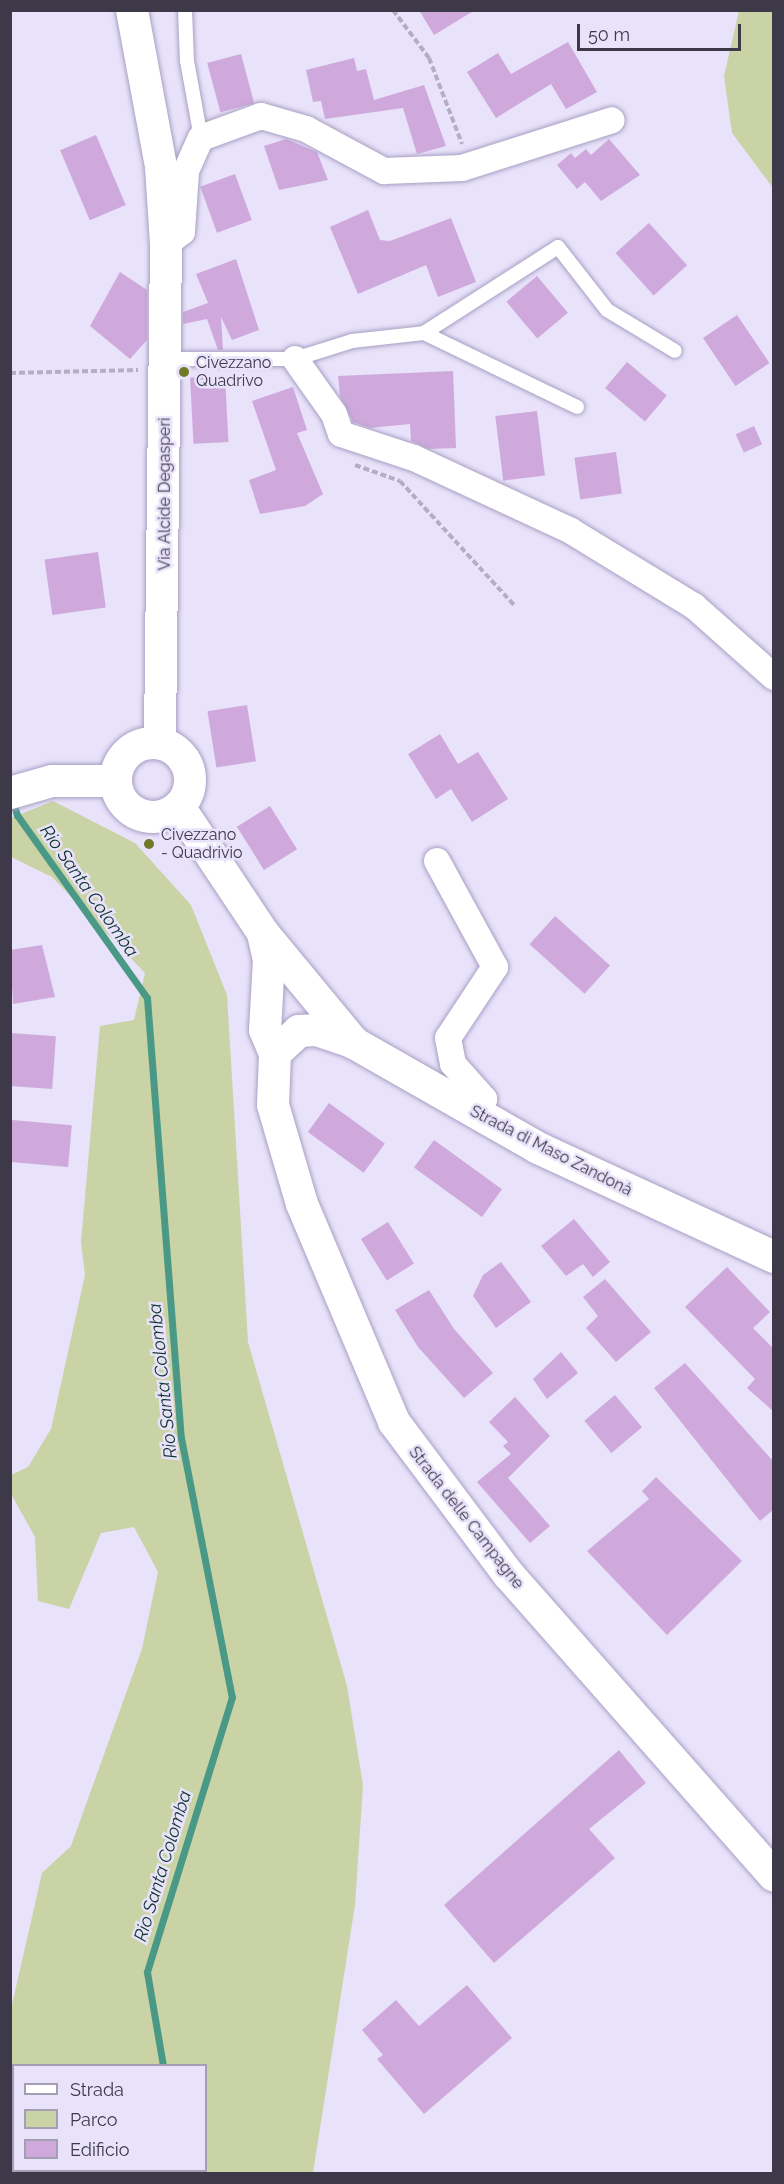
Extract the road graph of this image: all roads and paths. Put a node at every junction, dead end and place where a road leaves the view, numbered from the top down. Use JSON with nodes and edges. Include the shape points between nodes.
{"nodes":[{"id":1,"x":132,"y":10,"type":"edge"},
{"id":2,"x":185,"y":10,"type":"edge"},
{"id":3,"x":393,"y":10,"type":"edge"},
{"id":4,"x":612,"y":120,"type":"dead end"},
{"id":5,"x":201,"y":138,"type":"junction"},
{"id":6,"x":449,"y":168,"type":"junction"},
{"id":7,"x":166,"y":244,"type":"junction"},
{"id":8,"x":424,"y":333,"type":"junction"},
{"id":9,"x":675,"y":351,"type":"dead end"},
{"id":10,"x":165,"y":359,"type":"junction"},
{"id":11,"x":295,"y":359,"type":"junction"},
{"id":12,"x":13,"y":372,"type":"edge"},
{"id":13,"x":577,"y":407,"type":"dead end"},
{"id":14,"x":341,"y":434,"type":"junction"},
{"id":15,"x":515,"y":606,"type":"dead end"},
{"id":16,"x":774,"y":677,"type":"edge"},
{"id":17,"x":160,"y":743,"type":"junction"},
{"id":18,"x":102,"y":780,"type":"junction"},
{"id":19,"x":10,"y":793,"type":"edge"},
{"id":20,"x":179,"y":807,"type":"junction"},
{"id":21,"x":437,"y":861,"type":"dead end"},
{"id":22,"x":263,"y":933,"type":"junction"},
{"id":23,"x":290,"y":967,"type":"junction"},
{"id":24,"x":267,"y":988,"type":"junction"},
{"id":25,"x":299,"y":1030,"type":"junction"},
{"id":26,"x":354,"y":1043,"type":"junction"},
{"id":27,"x":275,"y":1053,"type":"junction"},
{"id":28,"x":479,"y":1116,"type":"junction"},
{"id":29,"x":774,"y":1257,"type":"edge"},
{"id":30,"x":774,"y":1876,"type":"edge"}],
"edges":[{"from":1,"to":7,"type":"street","name":"Via Alcide Degasperi","via":[[161,166]]},
{"from":2,"to":5,"type":"lane","via":[[187,61]]},
{"from":3,"to":6,"type":"path","via":[[429,58],[464,140]]},
{"from":4,"to":6,"type":"street"},
{"from":5,"to":6,"type":"street","via":[[261,116],[306,129],[384,171]]},
{"from":5,"to":7,"type":"street","via":[[186,171],[182,232]]},
{"from":7,"to":10,"type":"street","name":"Via Alcide Degasperi"},
{"from":8,"to":9,"type":"lane","via":[[558,247],[607,310]]},
{"from":8,"to":11,"type":"lane","via":[[352,341]]},
{"from":8,"to":13,"type":"lane"},
{"from":10,"to":11,"type":"lane"},
{"from":10,"to":12,"type":"path","via":[[142,370]]},
{"from":10,"to":17,"type":"street","name":"Via Alcide Degasperi"},
{"from":11,"to":14,"type":"street","via":[[334,414]]},
{"from":14,"to":15,"type":"path","via":[[343,454],[367,472],[400,481]]},
{"from":14,"to":16,"type":"street","via":[[414,458],[571,531],[694,606]]},
{"from":17,"to":18,"type":"street","via":[[129,751]]},
{"from":17,"to":20,"type":"street","via":[[178,752],[189,769],[189,789]]},
{"from":18,"to":19,"type":"street"},
{"from":18,"to":20,"type":"street","via":[[131,810],[164,815]]},
{"from":20,"to":22,"type":"street"},
{"from":21,"to":28,"type":"street","via":[[495,967],[448,1038],[453,1064],[483,1099]]},
{"from":22,"to":23,"type":"street"},
{"from":22,"to":24,"type":"street"},
{"from":23,"to":25,"type":"street","via":[[298,992]]},
{"from":23,"to":26,"type":"street"},
{"from":24,"to":25,"type":"street"},
{"from":24,"to":27,"type":"street","via":[[264,1030]]},
{"from":25,"to":26,"type":"street","name":"Strada di Maso Zandonà","via":[[317,1030]]},
{"from":25,"to":27,"type":"street"},
{"from":26,"to":28,"type":"street","name":"Strada di Maso Zandonà"},
{"from":27,"to":30,"type":"street","name":"Strada delle Campagne","via":[[273,1105],[302,1204],[394,1422],[509,1575]]},
{"from":28,"to":29,"type":"street","name":"Strada di Maso Zandonà"}]}
